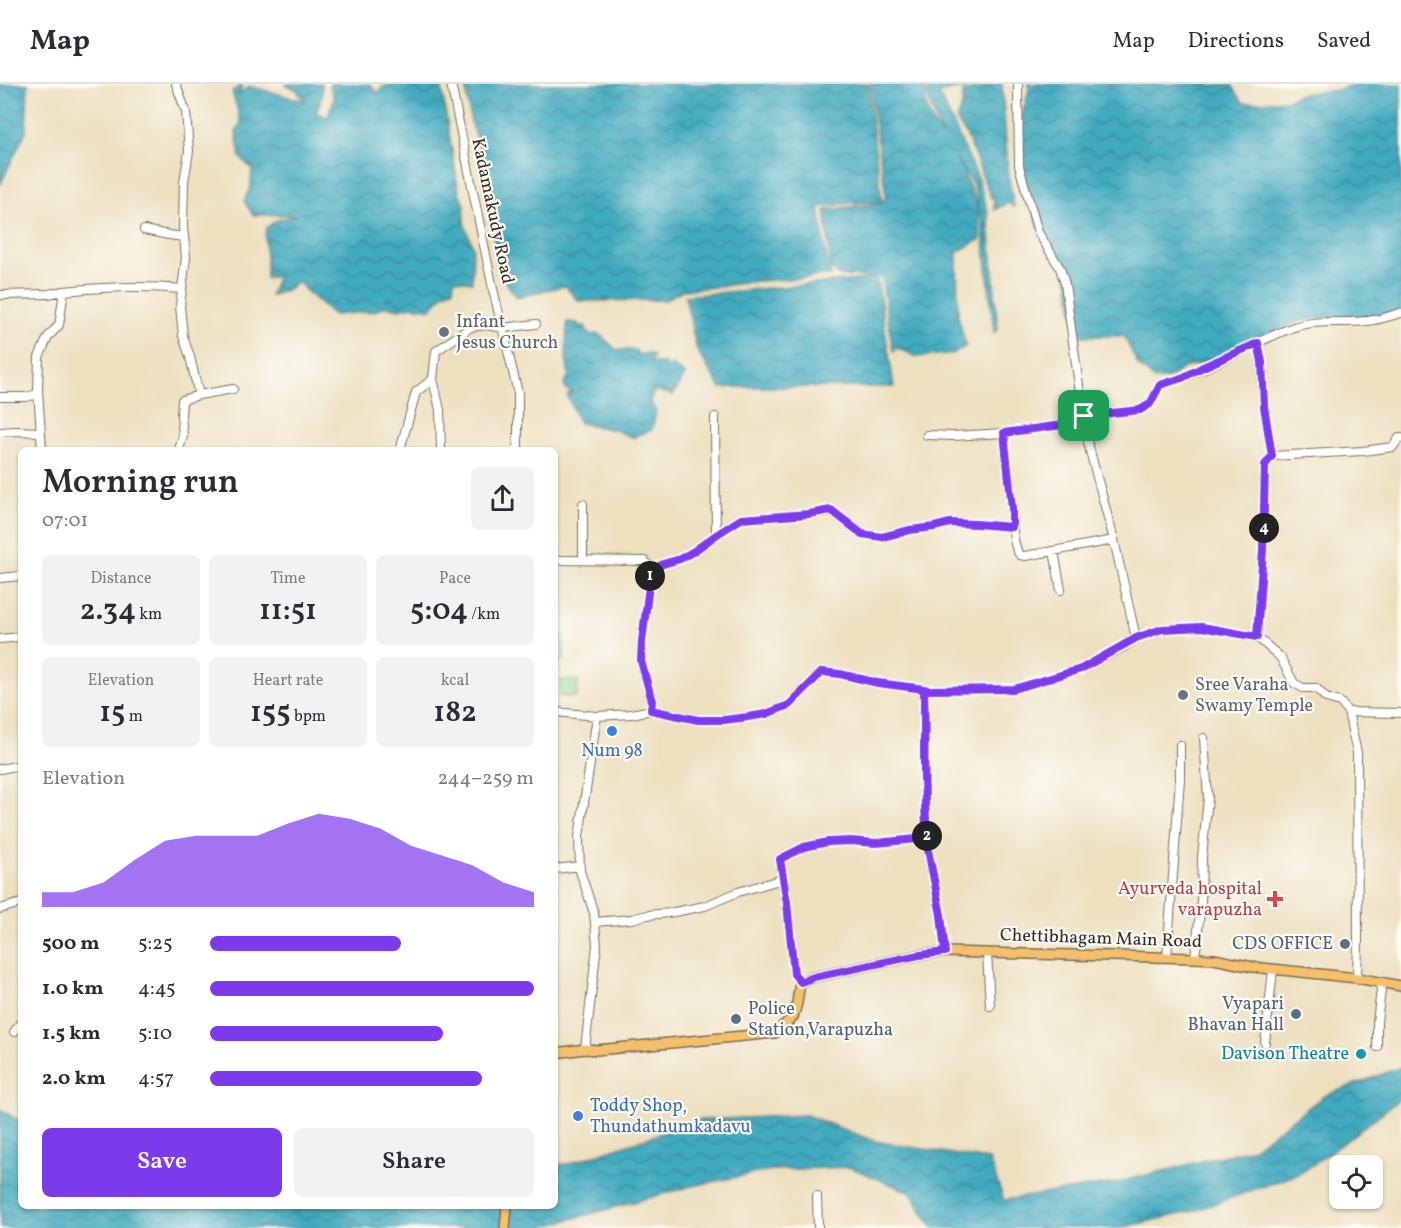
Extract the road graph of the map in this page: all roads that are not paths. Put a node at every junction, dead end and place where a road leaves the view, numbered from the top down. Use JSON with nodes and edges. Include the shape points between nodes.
{"nodes":[{"id":1,"x":176,"y":84,"type":"edge"},
{"id":2,"x":451,"y":84,"type":"edge"},
{"id":3,"x":1018,"y":84,"type":"edge"},
{"id":4,"x":144,"y":230,"type":"dead end"},
{"id":5,"x":184,"y":237,"type":"junction"},
{"id":6,"x":182,"y":288,"type":"junction"},
{"id":7,"x":64,"y":291,"type":"junction"},
{"id":8,"x":0,"y":295,"type":"edge"},
{"id":9,"x":1401,"y":313,"type":"edge"},
{"id":10,"x":536,"y":324,"type":"dead end"},
{"id":11,"x":503,"y":328,"type":"junction"},
{"id":12,"x":1258,"y":343,"type":"junction"},
{"id":13,"x":433,"y":379,"type":"junction"},
{"id":14,"x":233,"y":389,"type":"dead end"},
{"id":15,"x":38,"y":394,"type":"junction"},
{"id":16,"x":199,"y":395,"type":"junction"},
{"id":17,"x":0,"y":397,"type":"edge"},
{"id":18,"x":715,"y":417,"type":"dead end"},
{"id":19,"x":1084,"y":419,"type":"junction"},
{"id":20,"x":0,"y":432,"type":"edge"},
{"id":21,"x":40,"y":432,"type":"junction"},
{"id":22,"x":1004,"y":433,"type":"junction"},
{"id":23,"x":927,"y":435,"type":"dead end"},
{"id":24,"x":1401,"y":438,"type":"edge"},
{"id":25,"x":42,"y":447,"type":"edge"},
{"id":26,"x":180,"y":447,"type":"edge"},
{"id":27,"x":401,"y":447,"type":"edge"},
{"id":28,"x":441,"y":447,"type":"edge"},
{"id":29,"x":518,"y":447,"type":"edge"},
{"id":30,"x":1272,"y":456,"type":"junction"},
{"id":31,"x":583,"y":504,"type":"dead end"},
{"id":32,"x":1012,"y":527,"type":"junction"},
{"id":33,"x":716,"y":535,"type":"junction"},
{"id":34,"x":1114,"y":540,"type":"junction"},
{"id":35,"x":1054,"y":551,"type":"junction"},
{"id":36,"x":558,"y":560,"type":"edge"},
{"id":37,"x":583,"y":560,"type":"junction"},
{"id":38,"x":651,"y":570,"type":"junction"},
{"id":39,"x":18,"y":576,"type":"edge"},
{"id":40,"x":0,"y":578,"type":"edge"},
{"id":41,"x":1061,"y":590,"type":"dead end"},
{"id":42,"x":1257,"y":637,"type":"junction"},
{"id":43,"x":18,"y":638,"type":"edge"},
{"id":44,"x":1136,"y":638,"type":"junction"},
{"id":45,"x":0,"y":639,"type":"edge"},
{"id":46,"x":924,"y":689,"type":"junction"},
{"id":47,"x":651,"y":710,"type":"junction"},
{"id":48,"x":1348,"y":711,"type":"junction"},
{"id":49,"x":558,"y":712,"type":"edge"},
{"id":50,"x":1401,"y":713,"type":"edge"},
{"id":51,"x":597,"y":717,"type":"junction"},
{"id":52,"x":1204,"y":738,"type":"dead end"},
{"id":53,"x":1180,"y":745,"type":"dead end"},
{"id":54,"x":18,"y":766,"type":"edge"},
{"id":55,"x":0,"y":769,"type":"edge"},
{"id":56,"x":927,"y":838,"type":"junction"},
{"id":57,"x":580,"y":866,"type":"junction"},
{"id":58,"x":558,"y":869,"type":"edge"},
{"id":59,"x":783,"y":879,"type":"junction"},
{"id":60,"x":18,"y":904,"type":"edge"},
{"id":61,"x":0,"y":909,"type":"edge"},
{"id":62,"x":595,"y":922,"type":"junction"},
{"id":63,"x":945,"y":952,"type":"junction"},
{"id":64,"x":987,"y":953,"type":"junction"},
{"id":65,"x":1167,"y":957,"type":"junction"},
{"id":66,"x":1195,"y":958,"type":"junction"},
{"id":67,"x":1273,"y":970,"type":"junction"},
{"id":68,"x":1357,"y":978,"type":"junction"},
{"id":69,"x":801,"y":982,"type":"junction"},
{"id":70,"x":1382,"y":982,"type":"junction"},
{"id":71,"x":1401,"y":986,"type":"edge"},
{"id":72,"x":990,"y":1006,"type":"dead end"},
{"id":73,"x":18,"y":1026,"type":"edge"},
{"id":74,"x":14,"y":1032,"type":"dead end"},
{"id":75,"x":1265,"y":1042,"type":"dead end"},
{"id":76,"x":1377,"y":1047,"type":"dead end"},
{"id":77,"x":585,"y":1049,"type":"junction"},
{"id":78,"x":558,"y":1053,"type":"edge"},
{"id":79,"x":817,"y":1196,"type":"dead end"},
{"id":80,"x":507,"y":1209,"type":"edge"},
{"id":81,"x":505,"y":1228,"type":"edge"},
{"id":82,"x":818,"y":1228,"type":"edge"}],
"edges":[{"from":1,"to":5,"type":"street","via":[[186,112],[189,143]]},
{"from":2,"to":11,"type":"street","name":"Kadamakudy Road"},
{"from":3,"to":19,"type":"street","via":[[1019,166],[1038,232],[1065,284]]},
{"from":4,"to":5,"type":"street"},
{"from":5,"to":6,"type":"street"},
{"from":6,"to":7,"type":"street"},
{"from":6,"to":16,"type":"street","via":[[183,336]]},
{"from":7,"to":8,"type":"street"},
{"from":7,"to":15,"type":"street","via":[[60,325],[48,337],[39,357]]},
{"from":9,"to":12,"type":"street","via":[[1374,320],[1293,327]]},
{"from":10,"to":11,"type":"street"},
{"from":11,"to":13,"type":"street","via":[[471,327],[436,351]]},
{"from":11,"to":29,"type":"street","name":"Kadamakudy Road","via":[[518,393]]},
{"from":12,"to":19,"type":"street","via":[[1160,385],[1150,404],[1140,410]]},
{"from":12,"to":30,"type":"street"},
{"from":13,"to":27,"type":"street","via":[[416,392]]},
{"from":13,"to":28,"type":"street","via":[[440,410]]},
{"from":14,"to":16,"type":"street"},
{"from":15,"to":17,"type":"street"},
{"from":15,"to":21,"type":"street"},
{"from":16,"to":26,"type":"street","via":[[182,400]]},
{"from":18,"to":33,"type":"street"},
{"from":19,"to":22,"type":"street"},
{"from":19,"to":34,"type":"street"},
{"from":20,"to":21,"type":"street"},
{"from":21,"to":25,"type":"street"},
{"from":22,"to":23,"type":"street"},
{"from":22,"to":32,"type":"street"},
{"from":24,"to":30,"type":"street","via":[[1393,447]]},
{"from":30,"to":42,"type":"street","via":[[1265,465]]},
{"from":31,"to":37,"type":"street"},
{"from":32,"to":33,"type":"street","via":[[950,523],[882,537],[862,534],[831,510],[741,519]]},
{"from":32,"to":35,"type":"street","via":[[1020,555]]},
{"from":33,"to":38,"type":"street","via":[[680,559]]},
{"from":34,"to":35,"type":"street"},
{"from":34,"to":44,"type":"street"},
{"from":35,"to":41,"type":"street"},
{"from":36,"to":37,"type":"street"},
{"from":37,"to":38,"type":"street","via":[[645,561]]},
{"from":38,"to":47,"type":"street","via":[[641,661]]},
{"from":39,"to":40,"type":"street"},
{"from":42,"to":44,"type":"street","via":[[1202,627],[1162,629]]},
{"from":42,"to":48,"type":"street","via":[[1280,657],[1294,683],[1316,688]]},
{"from":43,"to":45,"type":"street"},
{"from":44,"to":46,"type":"street","via":[[1081,669],[1014,689]]},
{"from":46,"to":47,"type":"street","via":[[822,672],[789,705],[766,714],[698,720]]},
{"from":46,"to":56,"type":"street"},
{"from":47,"to":51,"type":"street"},
{"from":48,"to":50,"type":"street"},
{"from":48,"to":68,"type":"street","via":[[1357,759]]},
{"from":49,"to":51,"type":"street"},
{"from":51,"to":57,"type":"street","via":[[579,837]]},
{"from":52,"to":66,"type":"street","via":[[1208,798]]},
{"from":53,"to":65,"type":"street"},
{"from":54,"to":55,"type":"street"},
{"from":56,"to":59,"type":"street","via":[[828,842],[804,847],[780,859]]},
{"from":56,"to":63,"type":"street"},
{"from":57,"to":58,"type":"street"},
{"from":57,"to":62,"type":"street"},
{"from":59,"to":62,"type":"street","via":[[705,906]]},
{"from":59,"to":69,"type":"street","via":[[794,974]]},
{"from":60,"to":61,"type":"street"},
{"from":62,"to":77,"type":"street","via":[[597,945]]},
{"from":63,"to":64,"type":"main road","name":"Chettibhagam Main Road"},
{"from":63,"to":69,"type":"main road","name":"Chettibhagam Main Road"},
{"from":64,"to":65,"type":"main road","name":"Chettibhagam Main Road"},
{"from":64,"to":72,"type":"street"},
{"from":65,"to":66,"type":"main road","name":"Chettibhagam Main Road"},
{"from":66,"to":67,"type":"main road","name":"Chettibhagam Main Road"},
{"from":67,"to":68,"type":"main road","name":"Chettibhagam Main Road"},
{"from":67,"to":75,"type":"street"},
{"from":68,"to":70,"type":"main road","name":"Chettibhagam Main Road"},
{"from":69,"to":77,"type":"main road","via":[[793,1017],[775,1033]]},
{"from":70,"to":71,"type":"main road","name":"Chettibhagam Main Road"},
{"from":70,"to":76,"type":"street"},
{"from":73,"to":74,"type":"street"},
{"from":77,"to":78,"type":"main road"},
{"from":79,"to":82,"type":"street"},
{"from":80,"to":81,"type":"main road"}]}
